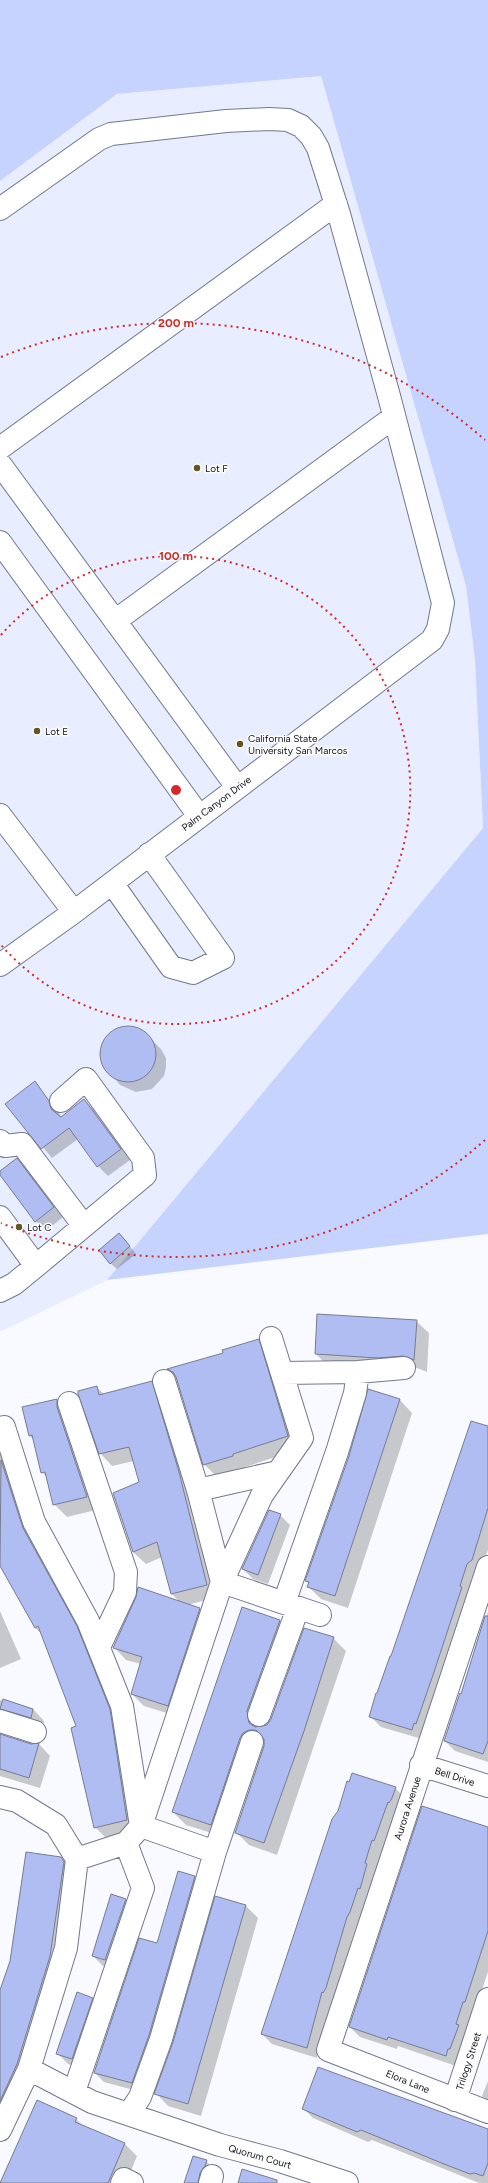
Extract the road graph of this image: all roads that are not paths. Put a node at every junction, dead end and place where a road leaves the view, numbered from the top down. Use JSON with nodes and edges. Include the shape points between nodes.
{"nodes":[{"id":1,"x":336,"y":204,"type":"junction"},
{"id":2,"x":0,"y":209,"type":"edge"},
{"id":3,"x":394,"y":416,"type":"junction"},
{"id":4,"x":0,"y":448,"type":"edge"},
{"id":5,"x":0,"y":464,"type":"edge"},
{"id":6,"x":0,"y":542,"type":"edge"},
{"id":7,"x":115,"y":621,"type":"junction"},
{"id":8,"x":237,"y":787,"type":"junction"},
{"id":9,"x":0,"y":815,"type":"edge"},
{"id":10,"x":199,"y":816,"type":"junction"},
{"id":11,"x":149,"y":854,"type":"junction"},
{"id":12,"x":112,"y":883,"type":"junction"},
{"id":13,"x":74,"y":912,"type":"junction"},
{"id":14,"x":0,"y":965,"type":"edge"},
{"id":15,"x":60,"y":1101,"type":"dead end"},
{"id":16,"x":0,"y":1140,"type":"edge"},
{"id":17,"x":0,"y":1217,"type":"edge"},
{"id":18,"x":84,"y":1226,"type":"junction"},
{"id":19,"x":36,"y":1266,"type":"junction"},
{"id":20,"x":0,"y":1291,"type":"edge"},
{"id":21,"x":271,"y":1338,"type":"dead end"},
{"id":22,"x":404,"y":1368,"type":"dead end"},
{"id":23,"x":358,"y":1372,"type":"junction"},
{"id":24,"x":282,"y":1373,"type":"junction"},
{"id":25,"x":164,"y":1381,"type":"dead end"},
{"id":26,"x":69,"y":1403,"type":"dead end"},
{"id":27,"x":4,"y":1427,"type":"dead end"},
{"id":28,"x":278,"y":1472,"type":"junction"},
{"id":29,"x":198,"y":1490,"type":"junction"},
{"id":30,"x":488,"y":1568,"type":"edge"},
{"id":31,"x":222,"y":1582,"type":"junction"},
{"id":32,"x":291,"y":1605,"type":"junction"},
{"id":33,"x":320,"y":1615,"type":"dead end"},
{"id":34,"x":99,"y":1647,"type":"junction"},
{"id":35,"x":259,"y":1715,"type":"dead end"},
{"id":36,"x":0,"y":1721,"type":"edge"},
{"id":37,"x":35,"y":1732,"type":"dead end"},
{"id":38,"x":252,"y":1742,"type":"dead end"},
{"id":39,"x":421,"y":1765,"type":"junction"},
{"id":40,"x":488,"y":1786,"type":"edge"},
{"id":41,"x":0,"y":1797,"type":"edge"},
{"id":42,"x":141,"y":1826,"type":"junction"},
{"id":43,"x":126,"y":1843,"type":"junction"},
{"id":44,"x":215,"y":1852,"type":"junction"},
{"id":45,"x":77,"y":1859,"type":"junction"},
{"id":46,"x":486,"y":2008,"type":"edge"},
{"id":47,"x":328,"y":2050,"type":"joint"},
{"id":48,"x":29,"y":2069,"type":"junction"},
{"id":49,"x":74,"y":2092,"type":"junction"},
{"id":50,"x":455,"y":2100,"type":"junction"},
{"id":51,"x":488,"y":2112,"type":"edge"},
{"id":52,"x":129,"y":2114,"type":"junction"},
{"id":53,"x":0,"y":2130,"type":"edge"},
{"id":54,"x":337,"y":2181,"type":"edge"},
{"id":55,"x":122,"y":2183,"type":"edge"},
{"id":56,"x":132,"y":2183,"type":"edge"}],
"edges":[{"from":1,"to":2,"type":"street","via":[[318,148],[311,136],[301,126],[288,120],[269,120],[226,121],[112,134],[99,139]]},
{"from":1,"to":3,"type":"street"},
{"from":1,"to":4,"type":"street"},
{"from":3,"to":7,"type":"street"},
{"from":3,"to":8,"type":"street","name":"Palm Canyon Drive","via":[[443,603],[438,629],[432,640]]},
{"from":5,"to":7,"type":"street"},
{"from":6,"to":10,"type":"street"},
{"from":7,"to":8,"type":"street"},
{"from":8,"to":10,"type":"street","name":"Palm Canyon Drive"},
{"from":9,"to":13,"type":"street"},
{"from":10,"to":11,"type":"street","name":"Palm Canyon Drive"},
{"from":11,"to":12,"type":"street","name":"Palm Canyon Drive"},
{"from":11,"to":12,"type":"street","via":[[223,958],[193,973],[171,966]]},
{"from":12,"to":13,"type":"street","name":"Palm Canyon Drive"},
{"from":13,"to":14,"type":"street","name":"Palm Canyon Drive"},
{"from":15,"to":18,"type":"street","via":[[86,1079],[143,1158],[145,1175]]},
{"from":16,"to":18,"type":"street","via":[[5,1146],[22,1144]]},
{"from":17,"to":19,"type":"street"},
{"from":18,"to":19,"type":"street"},
{"from":19,"to":20,"type":"street","via":[[14,1284]]},
{"from":21,"to":24,"type":"street"},
{"from":22,"to":23,"type":"street"},
{"from":23,"to":24,"type":"street"},
{"from":23,"to":32,"type":"street","via":[[355,1393]]},
{"from":24,"to":28,"type":"street","via":[[302,1438]]},
{"from":25,"to":29,"type":"street"},
{"from":26,"to":34,"type":"street","via":[[126,1572],[125,1592]]},
{"from":27,"to":34,"type":"street","via":[[34,1522],[88,1621]]},
{"from":28,"to":29,"type":"street"},
{"from":28,"to":31,"type":"street","via":[[262,1495]]},
{"from":29,"to":31,"type":"street"},
{"from":30,"to":39,"type":"street","name":"Aurora Avenue"},
{"from":31,"to":32,"type":"street"},
{"from":31,"to":42,"type":"street"},
{"from":32,"to":33,"type":"street"},
{"from":32,"to":35,"type":"street"},
{"from":34,"to":42,"type":"street","via":[[122,1706]]},
{"from":36,"to":37,"type":"street"},
{"from":38,"to":44,"type":"street"},
{"from":39,"to":40,"type":"street","name":"Bell Drive"},
{"from":39,"to":47,"type":"street","name":"Aurora Avenue"},
{"from":41,"to":45,"type":"street","via":[[18,1801],[56,1825]]},
{"from":42,"to":43,"type":"street"},
{"from":42,"to":44,"type":"street"},
{"from":43,"to":45,"type":"street"},
{"from":43,"to":49,"type":"street","via":[[143,1888]]},
{"from":44,"to":52,"type":"street","via":[[161,2039],[140,2097]]},
{"from":45,"to":48,"type":"street","via":[[66,1948]]},
{"from":46,"to":50,"type":"street","name":"Trilogy Street"},
{"from":47,"to":50,"type":"street","name":"Elora Lane"},
{"from":48,"to":49,"type":"street","name":"Quorum Court"},
{"from":48,"to":53,"type":"street"},
{"from":49,"to":52,"type":"street","name":"Quorum Court","via":[[92,2102]]},
{"from":50,"to":51,"type":"street","name":"Elora Lane"},
{"from":52,"to":54,"type":"street","name":"Quorum Court","via":[[220,2145],[280,2160]]},
{"from":55,"to":56,"type":"street","via":[[124,2179]]}]}
